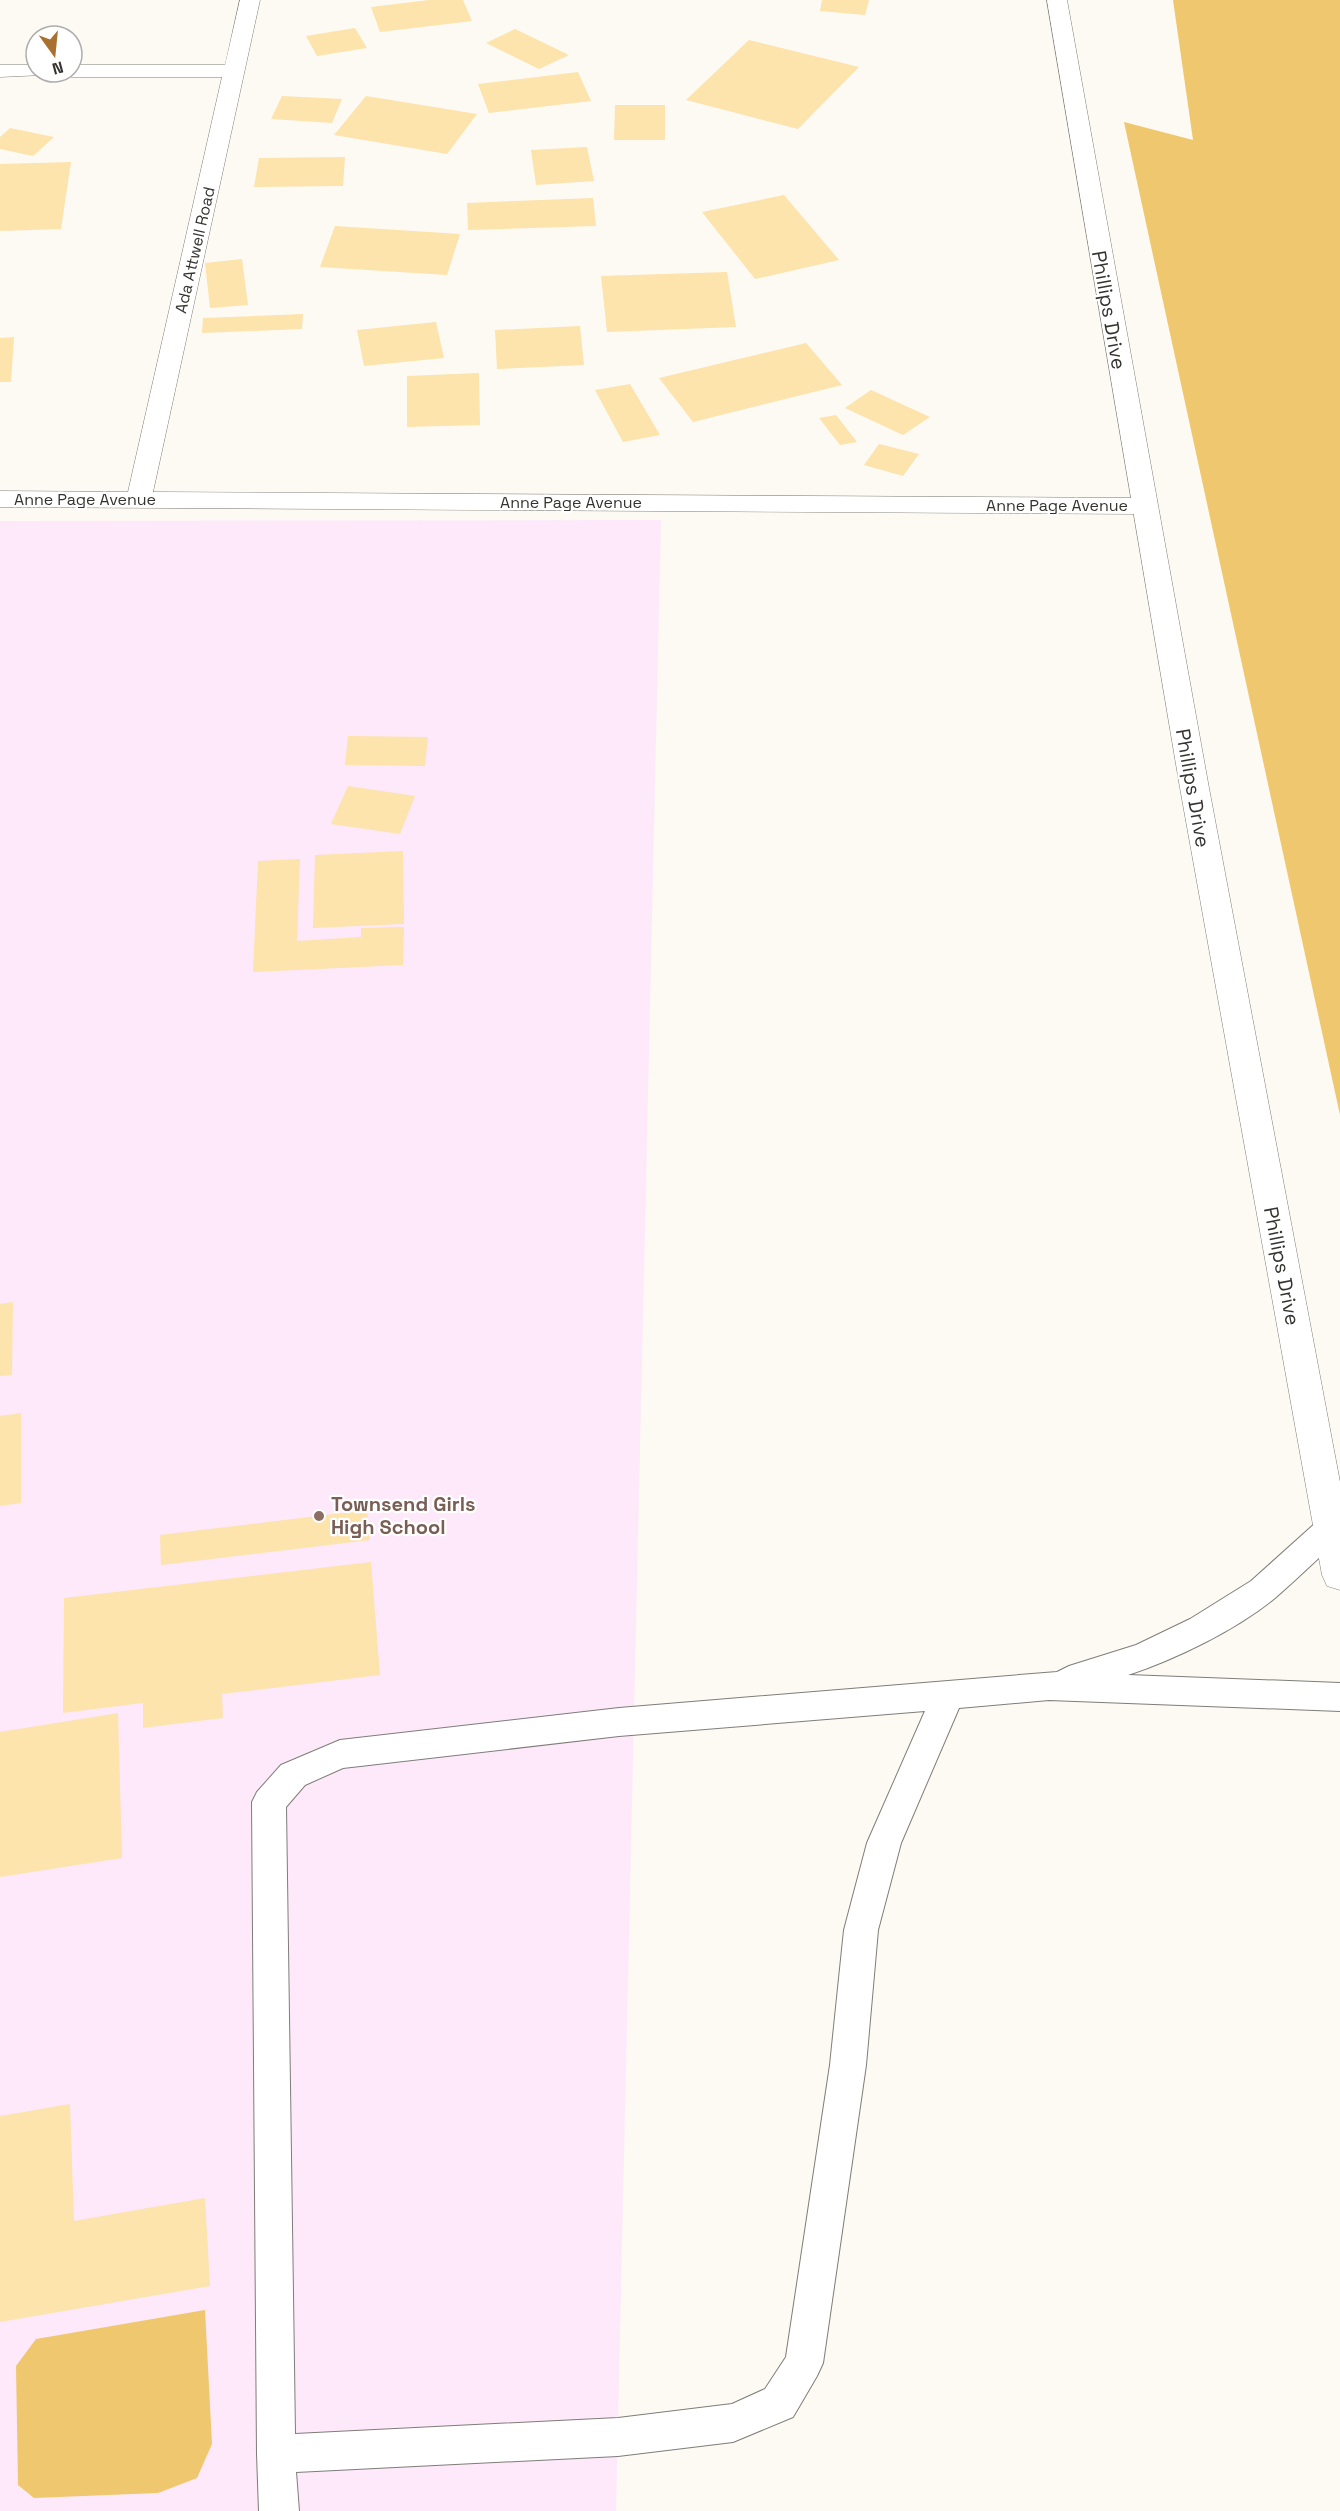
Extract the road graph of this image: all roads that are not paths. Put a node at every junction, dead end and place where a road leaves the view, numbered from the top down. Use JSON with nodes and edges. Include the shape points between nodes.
{"nodes":[{"id":1,"x":250,"y":0,"type":"edge"},
{"id":2,"x":1057,"y":0,"type":"edge"},
{"id":3,"x":0,"y":71,"type":"edge"},
{"id":4,"x":24,"y":71,"type":"edge"},
{"id":5,"x":84,"y":71,"type":"edge"},
{"id":6,"x":235,"y":71,"type":"junction"},
{"id":7,"x":0,"y":499,"type":"edge"},
{"id":8,"x":139,"y":499,"type":"junction"},
{"id":9,"x":1142,"y":506,"type":"junction"},
{"id":10,"x":1331,"y":1528,"type":"junction"},
{"id":11,"x":1340,"y":1575,"type":"edge"},
{"id":12,"x":1049,"y":1686,"type":"junction"},
{"id":13,"x":948,"y":1695,"type":"junction"},
{"id":14,"x":1340,"y":1698,"type":"edge"},
{"id":15,"x":276,"y":2454,"type":"junction"},
{"id":16,"x":279,"y":2511,"type":"edge"}],
"edges":[{"from":1,"to":6,"type":"street","name":"Ada Attwell Road"},
{"from":2,"to":9,"type":"street","name":"Phillips Drive"},
{"from":3,"to":4,"type":"street"},
{"from":5,"to":6,"type":"street"},
{"from":6,"to":8,"type":"street","name":"Ada Attwell Road"},
{"from":7,"to":8,"type":"street","name":"Anne Page Avenue"},
{"from":8,"to":9,"type":"street","name":"Anne Page Avenue"},
{"from":9,"to":10,"type":"street","name":"Phillips Drive"},
{"from":10,"to":11,"type":"street","name":"Phillips Drive"},
{"from":10,"to":12,"type":"lane","via":[[1262,1590],[1201,1629],[1144,1656]]},
{"from":12,"to":13,"type":"lane"},
{"from":12,"to":14,"type":"lane"},
{"from":13,"to":15,"type":"lane","via":[[884,1843],[861,1930],[848,2065],[804,2363],[779,2403],[733,2422],[618,2437]]},
{"from":13,"to":15,"type":"lane","via":[[619,1722],[340,1754],[293,1775],[269,1802]]},
{"from":15,"to":16,"type":"lane"}]}
